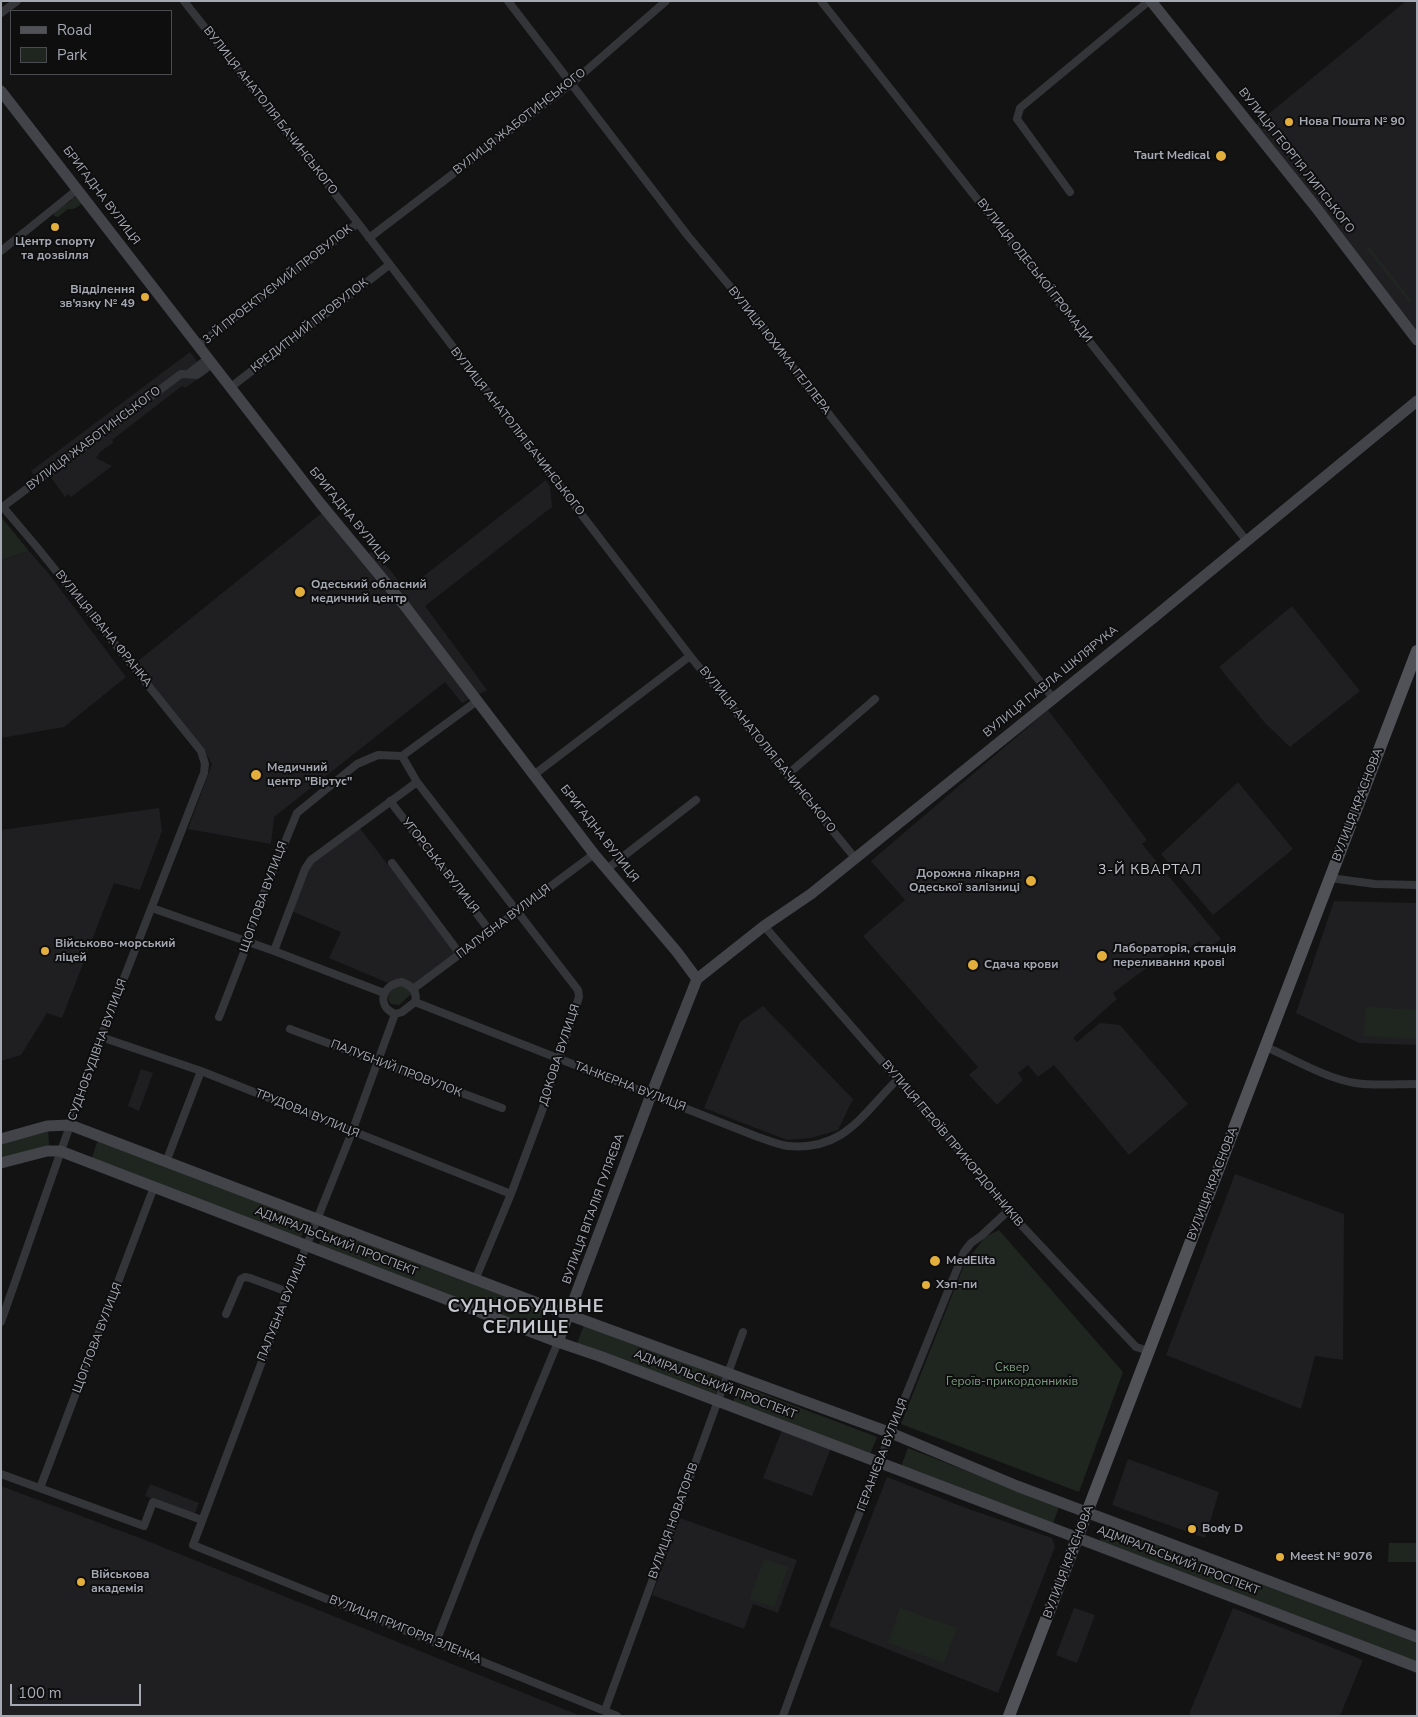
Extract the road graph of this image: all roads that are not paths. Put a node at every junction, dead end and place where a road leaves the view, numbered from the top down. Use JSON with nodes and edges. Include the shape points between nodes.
{"nodes":[{"id":1,"x":16,"y":1,"type":"edge"},
{"id":2,"x":184,"y":1,"type":"edge"},
{"id":3,"x":508,"y":1,"type":"edge"},
{"id":4,"x":666,"y":1,"type":"edge"},
{"id":5,"x":821,"y":1,"type":"edge"},
{"id":6,"x":1150,"y":1,"type":"edge"},
{"id":7,"x":1,"y":13,"type":"edge"},
{"id":8,"x":572,"y":83,"type":"junction"},
{"id":9,"x":1,"y":91,"type":"edge"},
{"id":10,"x":78,"y":189,"type":"junction"},
{"id":11,"x":1070,"y":192,"type":"dead end"},
{"id":12,"x":358,"y":223,"type":"junction"},
{"id":13,"x":369,"y":238,"type":"junction"},
{"id":14,"x":1,"y":251,"type":"edge"},
{"id":15,"x":390,"y":265,"type":"junction"},
{"id":16,"x":1417,"y":340,"type":"edge"},
{"id":17,"x":198,"y":346,"type":"junction"},
{"id":18,"x":210,"y":361,"type":"junction"},
{"id":19,"x":231,"y":387,"type":"junction"},
{"id":20,"x":1417,"y":401,"type":"edge"},
{"id":21,"x":2,"y":508,"type":"edge"},
{"id":22,"x":1246,"y":540,"type":"junction"},
{"id":23,"x":1417,"y":652,"type":"edge"},
{"id":24,"x":690,"y":656,"type":"junction"},
{"id":25,"x":1053,"y":698,"type":"junction"},
{"id":26,"x":875,"y":699,"type":"dead end"},
{"id":27,"x":477,"y":701,"type":"junction"},
{"id":28,"x":201,"y":751,"type":"joint"},
{"id":29,"x":402,"y":756,"type":"junction"},
{"id":30,"x":535,"y":774,"type":"junction"},
{"id":31,"x":787,"y":775,"type":"junction"},
{"id":32,"x":417,"y":782,"type":"junction"},
{"id":33,"x":696,"y":800,"type":"dead end"},
{"id":34,"x":390,"y":801,"type":"junction"},
{"id":35,"x":594,"y":854,"type":"junction"},
{"id":36,"x":855,"y":858,"type":"junction"},
{"id":37,"x":392,"y":863,"type":"dead end"},
{"id":38,"x":607,"y":869,"type":"junction"},
{"id":39,"x":1330,"y":878,"type":"junction"},
{"id":40,"x":1417,"y":885,"type":"edge"},
{"id":41,"x":152,"y":908,"type":"junction"},
{"id":42,"x":518,"y":911,"type":"junction"},
{"id":43,"x":764,"y":926,"type":"junction"},
{"id":44,"x":490,"y":931,"type":"junction"},
{"id":45,"x":248,"y":942,"type":"junction"},
{"id":46,"x":274,"y":951,"type":"junction"},
{"id":47,"x":460,"y":954,"type":"junction"},
{"id":48,"x":697,"y":979,"type":"junction"},
{"id":49,"x":413,"y":989,"type":"junction"},
{"id":50,"x":384,"y":993,"type":"junction"},
{"id":51,"x":416,"y":1002,"type":"junction"},
{"id":52,"x":395,"y":1014,"type":"junction"},
{"id":53,"x":219,"y":1017,"type":"dead end"},
{"id":54,"x":290,"y":1029,"type":"dead end"},
{"id":55,"x":101,"y":1037,"type":"junction"},
{"id":56,"x":1266,"y":1047,"type":"junction"},
{"id":57,"x":558,"y":1059,"type":"junction"},
{"id":58,"x":378,"y":1062,"type":"junction"},
{"id":59,"x":201,"y":1071,"type":"junction"},
{"id":60,"x":898,"y":1079,"type":"junction"},
{"id":61,"x":1417,"y":1084,"type":"edge"},
{"id":62,"x":651,"y":1095,"type":"junction"},
{"id":63,"x":502,"y":1108,"type":"dead end"},
{"id":64,"x":70,"y":1125,"type":"junction"},
{"id":65,"x":352,"y":1132,"type":"junction"},
{"id":66,"x":1,"y":1139,"type":"edge"},
{"id":67,"x":60,"y":1151,"type":"junction"},
{"id":68,"x":166,"y":1162,"type":"junction"},
{"id":69,"x":1,"y":1163,"type":"edge"},
{"id":70,"x":154,"y":1187,"type":"junction"},
{"id":71,"x":511,"y":1194,"type":"junction"},
{"id":72,"x":1008,"y":1211,"type":"junction"},
{"id":73,"x":318,"y":1219,"type":"junction"},
{"id":74,"x":308,"y":1246,"type":"junction"},
{"id":75,"x":475,"y":1280,"type":"junction"},
{"id":76,"x":288,"y":1292,"type":"junction"},
{"id":77,"x":226,"y":1314,"type":"dead end"},
{"id":78,"x":569,"y":1315,"type":"junction"},
{"id":79,"x":1,"y":1322,"type":"edge"},
{"id":80,"x":743,"y":1332,"type":"dead end"},
{"id":81,"x":558,"y":1342,"type":"junction"},
{"id":82,"x":1149,"y":1352,"type":"junction"},
{"id":83,"x":728,"y":1374,"type":"junction"},
{"id":84,"x":718,"y":1401,"type":"junction"},
{"id":85,"x":891,"y":1433,"type":"junction"},
{"id":86,"x":880,"y":1462,"type":"junction"},
{"id":87,"x":1,"y":1474,"type":"edge"},
{"id":88,"x":40,"y":1488,"type":"junction"},
{"id":89,"x":1088,"y":1513,"type":"junction"},
{"id":90,"x":202,"y":1520,"type":"junction"},
{"id":91,"x":1078,"y":1538,"type":"junction"},
{"id":92,"x":193,"y":1545,"type":"joint"},
{"id":93,"x":1417,"y":1637,"type":"edge"},
{"id":94,"x":436,"y":1642,"type":"junction"},
{"id":95,"x":1417,"y":1667,"type":"edge"},
{"id":96,"x":605,"y":1710,"type":"junction"},
{"id":97,"x":618,"y":1716,"type":"edge"},
{"id":98,"x":783,"y":1716,"type":"edge"},
{"id":99,"x":1009,"y":1716,"type":"edge"}],
"edges":[{"from":1,"to":7,"type":"street"},
{"from":2,"to":12,"type":"street","name":"ВУЛИЦЯ АНАТОЛІЯ БАЧИНСЬКОГО"},
{"from":3,"to":8,"type":"street","name":"ВУЛИЦЯ ЮХИМА ГЕЛЛЕРА"},
{"from":4,"to":8,"type":"street","name":"ВУЛИЦЯ ЖАБОТИНСЬКОГО"},
{"from":5,"to":22,"type":"street","name":"ВУЛИЦЯ ОДЕСЬКОЇ ГРОМАДИ"},
{"from":6,"to":11,"type":"street","via":[[1020,108],[1017,119]]},
{"from":6,"to":16,"type":"main road","name":"ВУЛИЦЯ ГЕОРГІЯ ЛИПСЬКОГО"},
{"from":8,"to":13,"type":"street","name":"ВУЛИЦЯ ЖАБОТИНСЬКОГО"},
{"from":8,"to":25,"type":"street","name":"ВУЛИЦЯ ЮХИМА ГЕЛЛЕРА","via":[[688,236],[758,320]]},
{"from":9,"to":10,"type":"main road","name":"БРИГАДНА ВУЛИЦЯ"},
{"from":10,"to":14,"type":"street"},
{"from":10,"to":17,"type":"main road","name":"БРИГАДНА ВУЛИЦЯ"},
{"from":12,"to":13,"type":"street","name":"ВУЛИЦЯ АНАТОЛІЯ БАЧИНСЬКОГО"},
{"from":12,"to":17,"type":"street","name":"3-Й ПРОЕКТУЄМИЙ ПРОВУЛОК"},
{"from":13,"to":15,"type":"street","name":"ВУЛИЦЯ АНАТОЛІЯ БАЧИНСЬКОГО"},
{"from":15,"to":19,"type":"street","name":"КРЕДИТНИЙ ПРОВУЛОК"},
{"from":15,"to":24,"type":"street","name":"ВУЛИЦЯ АНАТОЛІЯ БАЧИНСЬКОГО"},
{"from":17,"to":18,"type":"main road","name":"БРИГАДНА ВУЛИЦЯ"},
{"from":18,"to":19,"type":"main road","name":"БРИГАДНА ВУЛИЦЯ"},
{"from":18,"to":21,"type":"street","name":"ВУЛИЦЯ ЖАБОТИНСЬКОГО","via":[[197,375],[181,374]]},
{"from":19,"to":27,"type":"main road","name":"БРИГАДНА ВУЛИЦЯ"},
{"from":20,"to":22,"type":"main road","name":"ВУЛИЦЯ ПАВЛА ШКЛЯРУКА"},
{"from":21,"to":28,"type":"street","name":"ВУЛИЦЯ ІВАНА ФРАНКА"},
{"from":22,"to":25,"type":"main road","name":"ВУЛИЦЯ ПАВЛА ШКЛЯРУКА"},
{"from":23,"to":39,"type":"main road","name":"ВУЛИЦЯ КРАСНОВА"},
{"from":24,"to":30,"type":"street"},
{"from":24,"to":31,"type":"street","name":"ВУЛИЦЯ АНАТОЛІЯ БАЧИНСЬКОГО"},
{"from":25,"to":36,"type":"main road","name":"ВУЛИЦЯ ПАВЛА ШКЛЯРУКА"},
{"from":26,"to":31,"type":"street"},
{"from":27,"to":29,"type":"street"},
{"from":27,"to":30,"type":"main road","name":"БРИГАДНА ВУЛИЦЯ"},
{"from":28,"to":41,"type":"street","name":"СУДНОБУДІВНА ВУЛИЦЯ","via":[[204,774]]},
{"from":29,"to":32,"type":"street","name":"ДОКОВА ВУЛИЦЯ"},
{"from":29,"to":45,"type":"street","name":"ЩОГЛОВА ВУЛИЦЯ","via":[[378,755],[357,764],[297,813],[255,915]]},
{"from":30,"to":35,"type":"main road","name":"БРИГАДНА ВУЛИЦЯ"},
{"from":31,"to":36,"type":"street","name":"ВУЛИЦЯ АНАТОЛІЯ БАЧИНСЬКОГО"},
{"from":32,"to":34,"type":"street"},
{"from":32,"to":42,"type":"street","name":"ДОКОВА ВУЛИЦЯ"},
{"from":33,"to":38,"type":"street"},
{"from":34,"to":44,"type":"street","name":"УГОРСЬКА ВУЛИЦЯ"},
{"from":34,"to":46,"type":"street","via":[[311,860]]},
{"from":35,"to":38,"type":"main road","name":"БРИГАДНА ВУЛИЦЯ"},
{"from":35,"to":42,"type":"street","name":"ПАЛУБНА ВУЛИЦЯ"},
{"from":36,"to":43,"type":"main road","name":"ВУЛИЦЯ ПАВЛА ШКЛЯРУКА"},
{"from":37,"to":47,"type":"street"},
{"from":38,"to":48,"type":"main road","name":"БРИГАДНА ВУЛИЦЯ"},
{"from":39,"to":40,"type":"street"},
{"from":39,"to":56,"type":"main road","name":"ВУЛИЦЯ КРАСНОВА"},
{"from":41,"to":45,"type":"street"},
{"from":41,"to":55,"type":"street","name":"СУДНОБУДІВНА ВУЛИЦЯ"},
{"from":42,"to":44,"type":"street","name":"ПАЛУБНА ВУЛИЦЯ"},
{"from":42,"to":57,"type":"street","name":"ДОКОВА ВУЛИЦЯ","via":[[578,990],[579,997]]},
{"from":43,"to":48,"type":"main road","name":"ВУЛИЦЯ ПАВЛА ШКЛЯРУКА"},
{"from":43,"to":60,"type":"street","name":"ВУЛИЦЯ ГЕРОЇВ ПРИКОРДОННИКІВ"},
{"from":44,"to":47,"type":"street","name":"ПАЛУБНА ВУЛИЦЯ"},
{"from":45,"to":46,"type":"street"},
{"from":45,"to":53,"type":"street","name":"ЩОГЛОВА ВУЛИЦЯ"},
{"from":46,"to":50,"type":"street"},
{"from":47,"to":49,"type":"street","name":"ПАЛУБНА ВУЛИЦЯ"},
{"from":48,"to":62,"type":"main road","name":"ВУЛИЦЯ ВІТАЛІЯ ГУЛЯЄВА"},
{"from":49,"to":50,"type":"street","via":[[402,982],[388,987]]},
{"from":49,"to":51,"type":"street"},
{"from":50,"to":52,"type":"street","via":[[385,1006]]},
{"from":51,"to":52,"type":"street"},
{"from":51,"to":57,"type":"street","name":"ТАНКЕРНА ВУЛИЦЯ"},
{"from":52,"to":58,"type":"street","name":"ПАЛУБНА ВУЛИЦЯ"},
{"from":54,"to":58,"type":"street","name":"ПАЛУБНИЙ ПРОВУЛОК"},
{"from":55,"to":59,"type":"street","name":"ТРУДОВА ВУЛИЦЯ"},
{"from":55,"to":64,"type":"street","name":"СУДНОБУДІВНА ВУЛИЦЯ"},
{"from":56,"to":61,"type":"street","via":[[1353,1083]]},
{"from":56,"to":82,"type":"main road","name":"ВУЛИЦЯ КРАСНОВА"},
{"from":57,"to":62,"type":"street","name":"ТАНКЕРНА ВУЛИЦЯ"},
{"from":57,"to":71,"type":"street","name":"ДОКОВА ВУЛИЦЯ"},
{"from":58,"to":63,"type":"street","name":"ПАЛУБНИЙ ПРОВУЛОК"},
{"from":58,"to":65,"type":"street","name":"ПАЛУБНА ВУЛИЦЯ"},
{"from":59,"to":65,"type":"street","name":"ТРУДОВА ВУЛИЦЯ"},
{"from":59,"to":68,"type":"street"},
{"from":60,"to":62,"type":"street","name":"ТАНКЕРНА ВУЛИЦЯ","via":[[857,1124],[839,1137],[819,1145],[786,1146]]},
{"from":60,"to":72,"type":"street","name":"ВУЛИЦЯ ГЕРОЇВ ПРИКОРДОННИКІВ"},
{"from":62,"to":78,"type":"main road","name":"ВУЛИЦЯ ВІТАЛІЯ ГУЛЯЄВА"},
{"from":64,"to":66,"type":"main road","name":"АДМІРАЛЬСЬКИЙ ПРОСПЕКТ","via":[[47,1126]]},
{"from":64,"to":67,"type":"street","name":"СУДНОБУДІВНА ВУЛИЦЯ"},
{"from":64,"to":68,"type":"main road","name":"АДМІРАЛЬСЬКИЙ ПРОСПЕКТ"},
{"from":65,"to":71,"type":"street","name":"ТРУДОВА ВУЛИЦЯ"},
{"from":65,"to":73,"type":"street","name":"ПАЛУБНА ВУЛИЦЯ"},
{"from":67,"to":69,"type":"main road","name":"АДМІРАЛЬСЬКИЙ ПРОСПЕКТ","via":[[47,1151]]},
{"from":67,"to":70,"type":"main road","name":"АДМІРАЛЬСЬКИЙ ПРОСПЕКТ"},
{"from":67,"to":79,"type":"street","name":"СУДНОБУДІВНА ВУЛИЦЯ"},
{"from":68,"to":73,"type":"main road","name":"АДМІРАЛЬСЬКИЙ ПРОСПЕКТ"},
{"from":70,"to":74,"type":"main road","name":"АДМІРАЛЬСЬКИЙ ПРОСПЕКТ"},
{"from":70,"to":88,"type":"street","name":"ЩОГЛОВА ВУЛИЦЯ"},
{"from":71,"to":75,"type":"street","name":"ДОКОВА ВУЛИЦЯ"},
{"from":72,"to":82,"type":"street","name":"ВУЛИЦЯ ГЕРОЇВ ПРИКОРДОННИКІВ","via":[[1136,1347]]},
{"from":72,"to":85,"type":"street","name":"ГЕРАНІЄВА ВУЛИЦЯ","via":[[964,1252]]},
{"from":73,"to":74,"type":"street","name":"ПАЛУБНА ВУЛИЦЯ"},
{"from":73,"to":75,"type":"main road","name":"АДМІРАЛЬСЬКИЙ ПРОСПЕКТ"},
{"from":74,"to":76,"type":"street","name":"ПАЛУБНА ВУЛИЦЯ"},
{"from":74,"to":81,"type":"main road","name":"АДМІРАЛЬСЬКИЙ ПРОСПЕКТ"},
{"from":75,"to":78,"type":"main road","name":"АДМІРАЛЬСЬКИЙ ПРОСПЕКТ"},
{"from":76,"to":77,"type":"street","via":[[244,1277]]},
{"from":76,"to":90,"type":"street","name":"ПАЛУБНА ВУЛИЦЯ"},
{"from":78,"to":81,"type":"main road","name":"ВУЛИЦЯ ВІТАЛІЯ ГУЛЯЄВА"},
{"from":78,"to":83,"type":"main road","name":"АДМІРАЛЬСЬКИЙ ПРОСПЕКТ"},
{"from":80,"to":83,"type":"street","name":"ВУЛИЦЯ НОВАТОРІВ"},
{"from":81,"to":84,"type":"main road","name":"АДМІРАЛЬСЬКИЙ ПРОСПЕКТ"},
{"from":81,"to":94,"type":"street","name":"ВУЛИЦЯ ВІТАЛІЯ ГУЛЯЄВА"},
{"from":82,"to":89,"type":"main road","name":"ВУЛИЦЯ КРАСНОВА"},
{"from":83,"to":84,"type":"street","name":"ВУЛИЦЯ НОВАТОРІВ"},
{"from":83,"to":85,"type":"main road","name":"АДМІРАЛЬСЬКИЙ ПРОСПЕКТ"},
{"from":84,"to":86,"type":"main road","name":"АДМІРАЛЬСЬКИЙ ПРОСПЕКТ"},
{"from":84,"to":96,"type":"street","name":"ВУЛИЦЯ НОВАТОРІВ"},
{"from":85,"to":86,"type":"street","name":"ГЕРАНІЄВА ВУЛИЦЯ"},
{"from":85,"to":89,"type":"main road","name":"АДМІРАЛЬСЬКИЙ ПРОСПЕКТ"},
{"from":86,"to":91,"type":"main road","name":"АДМІРАЛЬСЬКИЙ ПРОСПЕКТ"},
{"from":86,"to":98,"type":"street","name":"ГЕРАНІЄВА ВУЛИЦЯ"},
{"from":87,"to":88,"type":"street"},
{"from":88,"to":90,"type":"street","via":[[144,1526],[153,1502]]},
{"from":89,"to":91,"type":"main road","name":"ВУЛИЦЯ КРАСНОВА"},
{"from":89,"to":93,"type":"main road","name":"АДМІРАЛЬСЬКИЙ ПРОСПЕКТ"},
{"from":90,"to":92,"type":"street","name":"ПАЛУБНА ВУЛИЦЯ"},
{"from":91,"to":95,"type":"main road","name":"АДМІРАЛЬСЬКИЙ ПРОСПЕКТ"},
{"from":91,"to":99,"type":"main road","name":"ВУЛИЦЯ КРАСНОВА"},
{"from":92,"to":94,"type":"street","name":"ВУЛИЦЯ ГРИГОРІЯ ЗЛЕНКА"},
{"from":94,"to":96,"type":"street","name":"ВУЛИЦЯ ГРИГОРІЯ ЗЛЕНКА"},
{"from":96,"to":97,"type":"street","name":"ВУЛИЦЯ ГРИГОРІЯ ЗЛЕНКА"}]}
